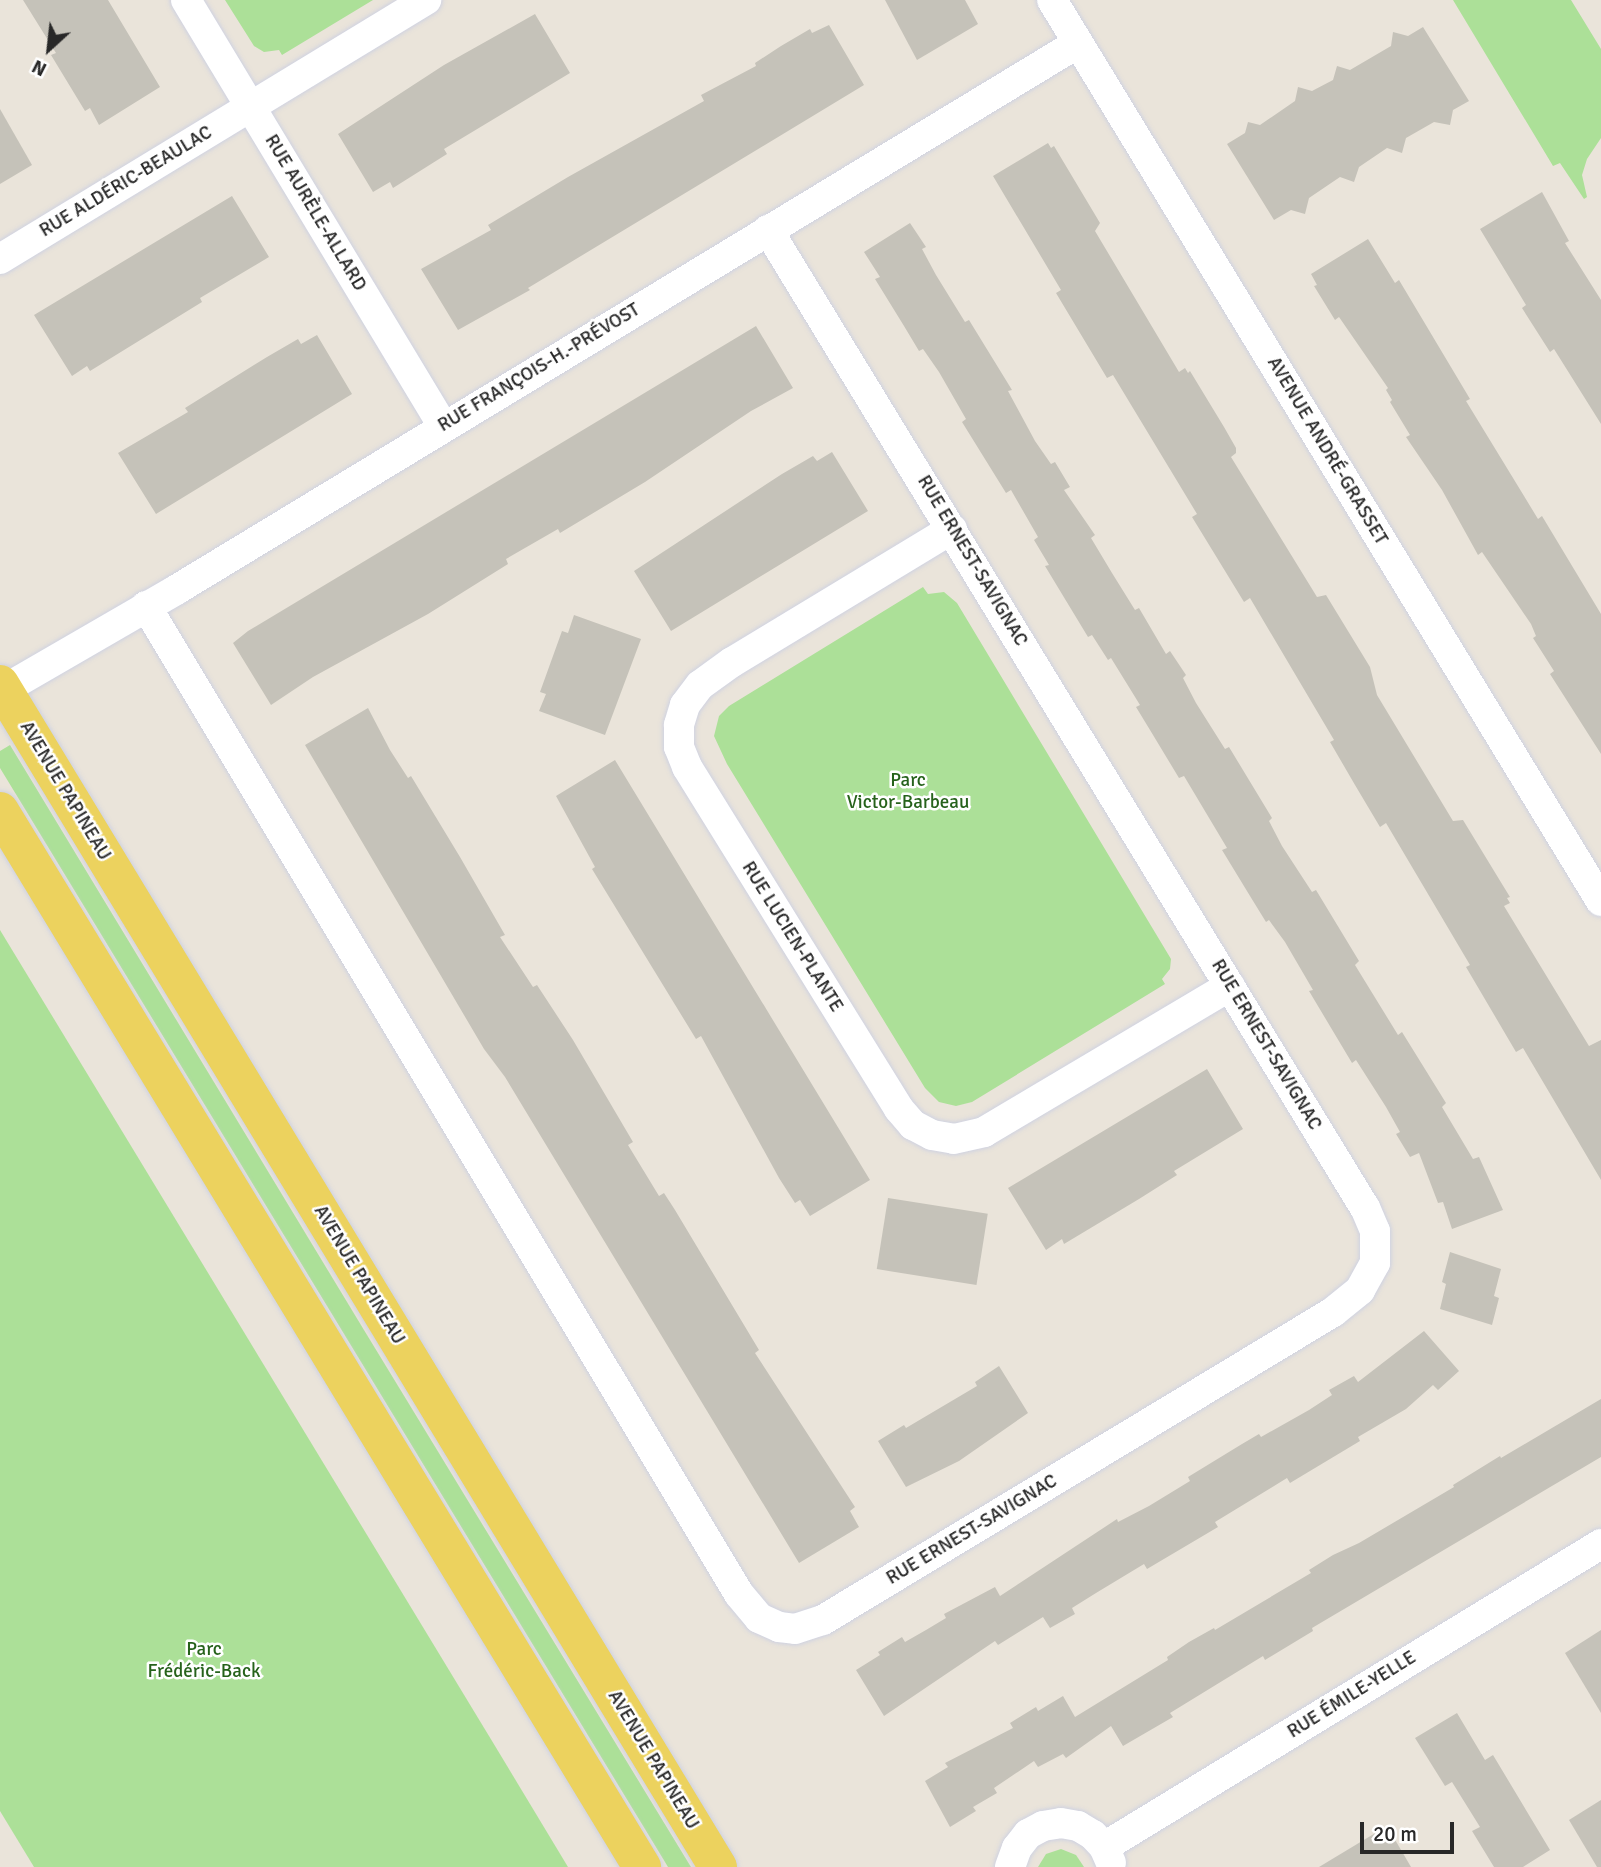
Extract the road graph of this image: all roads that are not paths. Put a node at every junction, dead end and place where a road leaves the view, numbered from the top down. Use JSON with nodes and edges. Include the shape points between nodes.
{"nodes":[{"id":1,"x":186,"y":0,"type":"edge"},
{"id":2,"x":426,"y":0,"type":"edge"},
{"id":3,"x":1052,"y":0,"type":"edge"},
{"id":4,"x":1078,"y":43,"type":"junction"},
{"id":5,"x":251,"y":106,"type":"junction"},
{"id":6,"x":768,"y":230,"type":"junction"},
{"id":7,"x":0,"y":259,"type":"edge"},
{"id":8,"x":443,"y":426,"type":"junction"},
{"id":9,"x":952,"y":529,"type":"junction"},
{"id":10,"x":146,"y":607,"type":"junction"},
{"id":11,"x":1,"y":688,"type":"edge"},
{"id":12,"x":0,"y":811,"type":"edge"},
{"id":13,"x":1601,"y":901,"type":"edge"},
{"id":14,"x":1230,"y":986,"type":"junction"},
{"id":15,"x":1601,"y":1544,"type":"edge"},
{"id":16,"x":1108,"y":1857,"type":"edge"},
{"id":17,"x":642,"y":1867,"type":"edge"},
{"id":18,"x":718,"y":1867,"type":"edge"},
{"id":19,"x":1010,"y":1867,"type":"edge"}],
"edges":[{"from":1,"to":5,"type":"street","name":"RUE AURÈLE-ALLARD"},
{"from":2,"to":5,"type":"street","name":"RUE ALDÉRIC-BEAULAC"},
{"from":3,"to":4,"type":"street","name":"AVENUE ANDRÉ-GRASSET"},
{"from":4,"to":6,"type":"street","name":"RUE FRANÇOIS-H.-PRÉVOST"},
{"from":4,"to":13,"type":"street","name":"AVENUE ANDRÉ-GRASSET"},
{"from":5,"to":7,"type":"street","name":"RUE ALDÉRIC-BEAULAC"},
{"from":5,"to":8,"type":"street","name":"RUE AURÈLE-ALLARD"},
{"from":6,"to":8,"type":"street","name":"RUE FRANÇOIS-H.-PRÉVOST"},
{"from":6,"to":9,"type":"street","name":"RUE ERNEST-SAVIGNAC"},
{"from":8,"to":10,"type":"street","name":"RUE FRANÇOIS-H.-PRÉVOST"},
{"from":9,"to":14,"type":"street","name":"RUE ERNEST-SAVIGNAC"},
{"from":9,"to":14,"type":"street","name":"RUE LUCIEN-PLANTE","via":[[700,685],[685,705],[679,725],[679,747],[687,767],[899,1109],[913,1125],[932,1135],[954,1139],[984,1132]]},
{"from":10,"to":11,"type":"street","name":"RUE FRANÇOIS-H.-PRÉVOST"},
{"from":10,"to":14,"type":"street","name":"RUE ERNEST-SAVIGNAC","via":[[739,1594],[759,1618],[779,1627],[805,1627],[823,1620],[1333,1312],[1367,1282],[1377,1252],[1372,1222]]},
{"from":11,"to":18,"type":"main road","name":"AVENUE PAPINEAU"},
{"from":12,"to":17,"type":"main road"},
{"from":15,"to":16,"type":"street","name":"RUE ÉMILE-YELLE"},
{"from":16,"to":19,"type":"street","name":"RUE ÉMILE-YELLE","via":[[1086,1829],[1052,1824],[1035,1829],[1022,1840]]}]}
